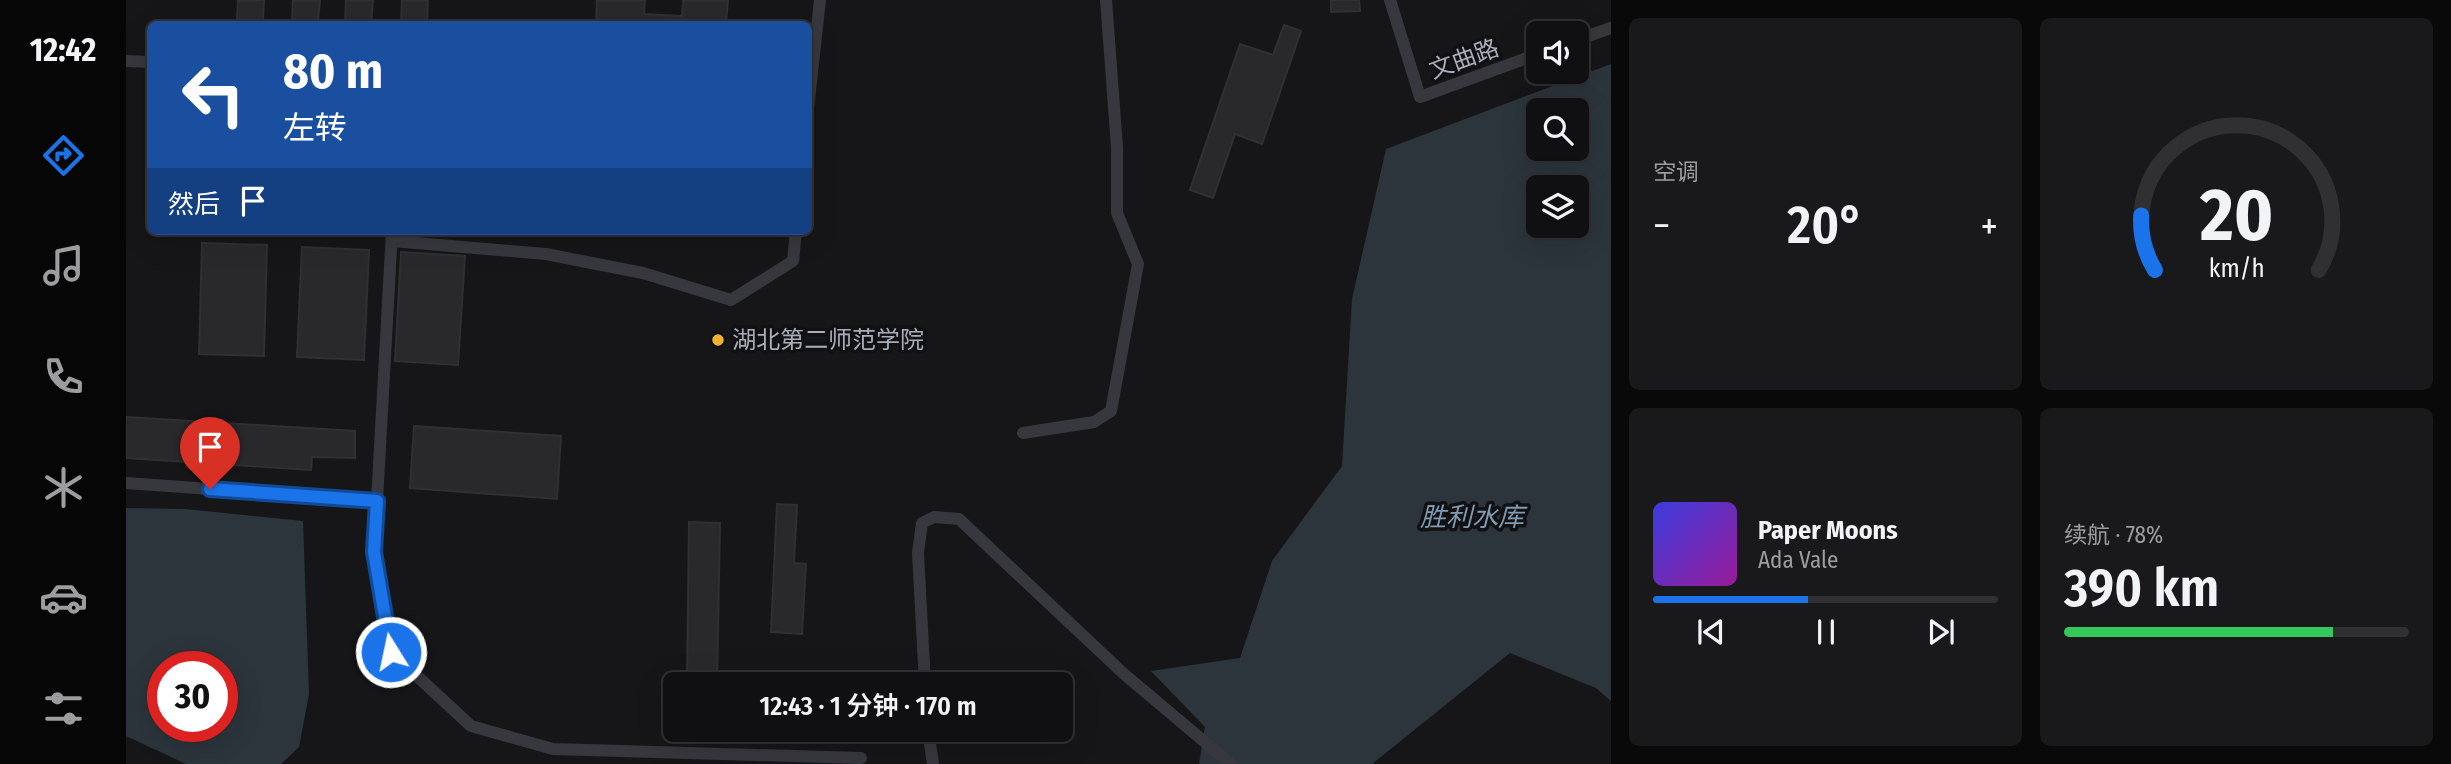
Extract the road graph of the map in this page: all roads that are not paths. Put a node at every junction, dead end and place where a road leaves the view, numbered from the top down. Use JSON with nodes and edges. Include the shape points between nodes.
{"nodes":[{"id":1,"x":820,"y":0,"type":"edge"},
{"id":2,"x":1106,"y":0,"type":"edge"},
{"id":3,"x":1390,"y":0,"type":"edge"},
{"id":4,"x":1611,"y":28,"type":"edge"},
{"id":5,"x":1589,"y":36,"type":"edge"},
{"id":6,"x":1526,"y":58,"type":"edge"},
{"id":7,"x":126,"y":61,"type":"edge"},
{"id":8,"x":147,"y":62,"type":"edge"},
{"id":9,"x":812,"y":72,"type":"edge"},
{"id":10,"x":796,"y":235,"type":"edge"},
{"id":11,"x":392,"y":236,"type":"edge"},
{"id":12,"x":1023,"y":433,"type":"dead end"},
{"id":13,"x":126,"y":483,"type":"edge"},
{"id":14,"x":377,"y":501,"type":"junction"},
{"id":15,"x":924,"y":672,"type":"edge"},
{"id":16,"x":930,"y":742,"type":"edge"},
{"id":17,"x":861,"y":758,"type":"dead end"},
{"id":18,"x":933,"y":764,"type":"edge"},
{"id":19,"x":1231,"y":764,"type":"edge"}],
"edges":[{"from":1,"to":9,"type":"street"},
{"from":2,"to":12,"type":"street","via":[[1117,213],[1138,264],[1111,411],[1094,422]]},
{"from":3,"to":6,"type":"street","name":"文曲路","via":[[1420,97]]},
{"from":4,"to":5,"type":"street"},
{"from":7,"to":8,"type":"street"},
{"from":10,"to":11,"type":"street","via":[[793,261],[731,300],[643,273],[546,254]]},
{"from":11,"to":14,"type":"street"},
{"from":13,"to":14,"type":"street"},
{"from":14,"to":17,"type":"street","via":[[374,552],[391,652],[471,726],[553,749]]},
{"from":15,"to":19,"type":"street","via":[[918,553],[922,523],[934,517],[958,519],[1124,674]]},
{"from":16,"to":18,"type":"street"}]}
